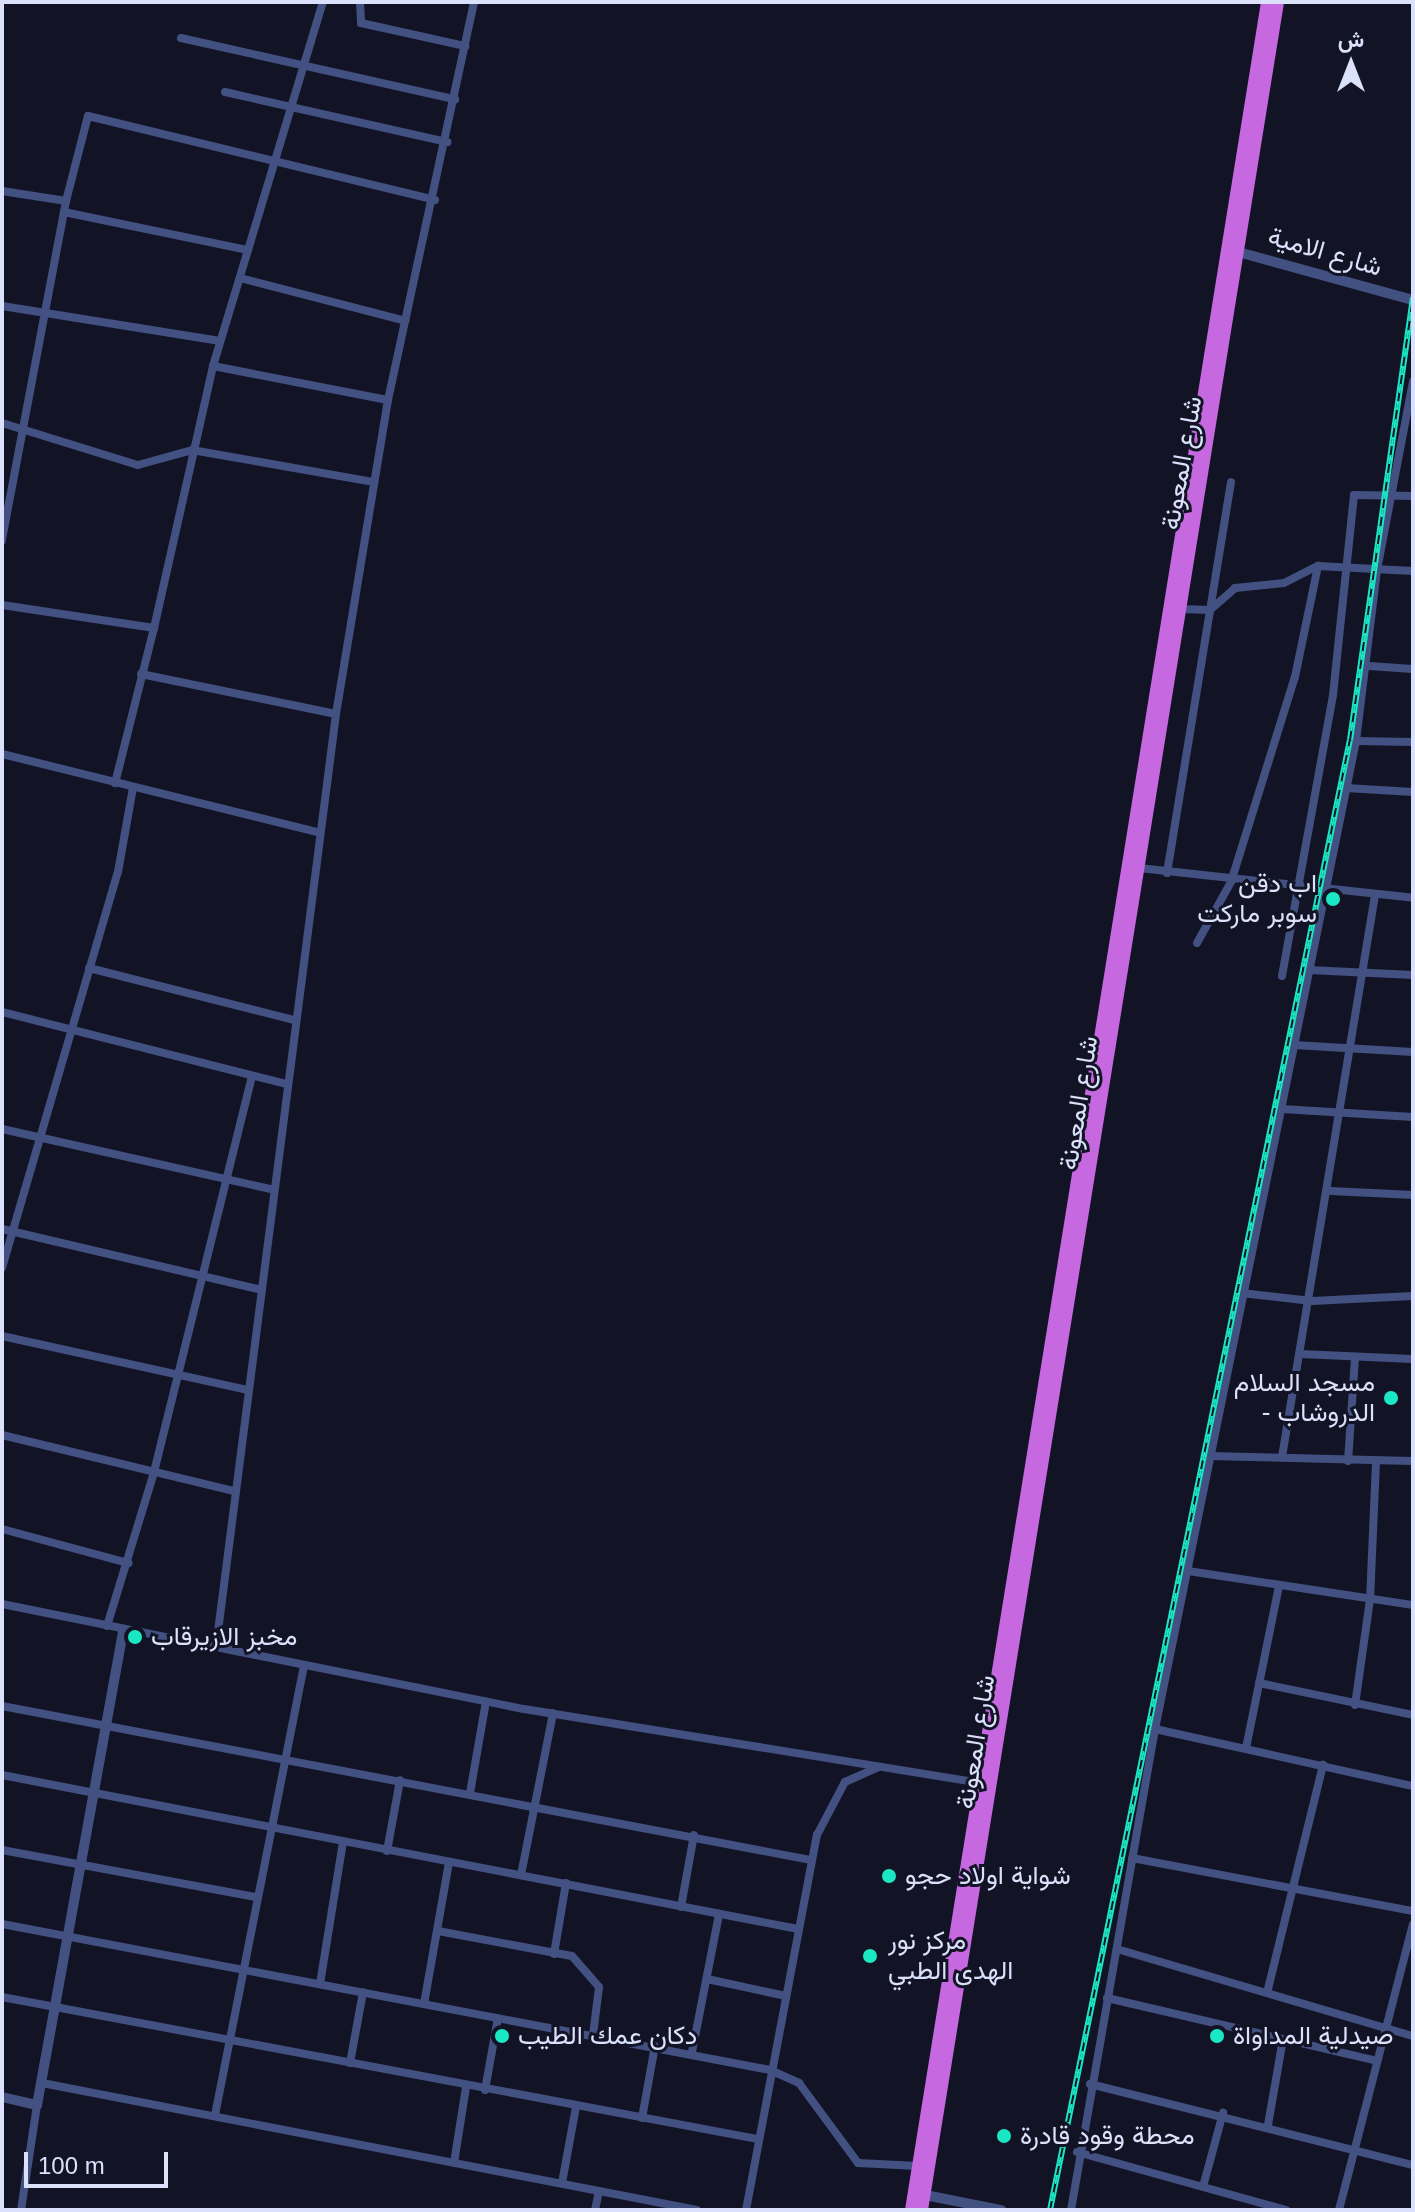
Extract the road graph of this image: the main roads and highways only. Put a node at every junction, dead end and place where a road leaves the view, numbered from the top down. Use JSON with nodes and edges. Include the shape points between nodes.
{"nodes":[{"id":1,"x":1267,"y":2,"type":"edge"},
{"id":2,"x":1278,"y":2,"type":"edge"},
{"id":3,"x":1231,"y":250,"type":"junction"},
{"id":4,"x":919,"y":2194,"type":"junction"},
{"id":5,"x":911,"y":2210,"type":"edge"},
{"id":6,"x":922,"y":2210,"type":"edge"}],
"edges":[{"from":1,"to":3,"type":"highway","name":"شارع المعونة"},
{"from":2,"to":3,"type":"highway","name":"شارع المعونة"},
{"from":3,"to":4,"type":"highway","name":"شارع المعونة","via":[[1139,868]]},
{"from":3,"to":4,"type":"highway","name":"شارع المعونة","via":[[918,2166]]},
{"from":4,"to":5,"type":"highway","name":"شارع المعونة"},
{"from":4,"to":6,"type":"highway","name":"شارع المعونة"}]}
